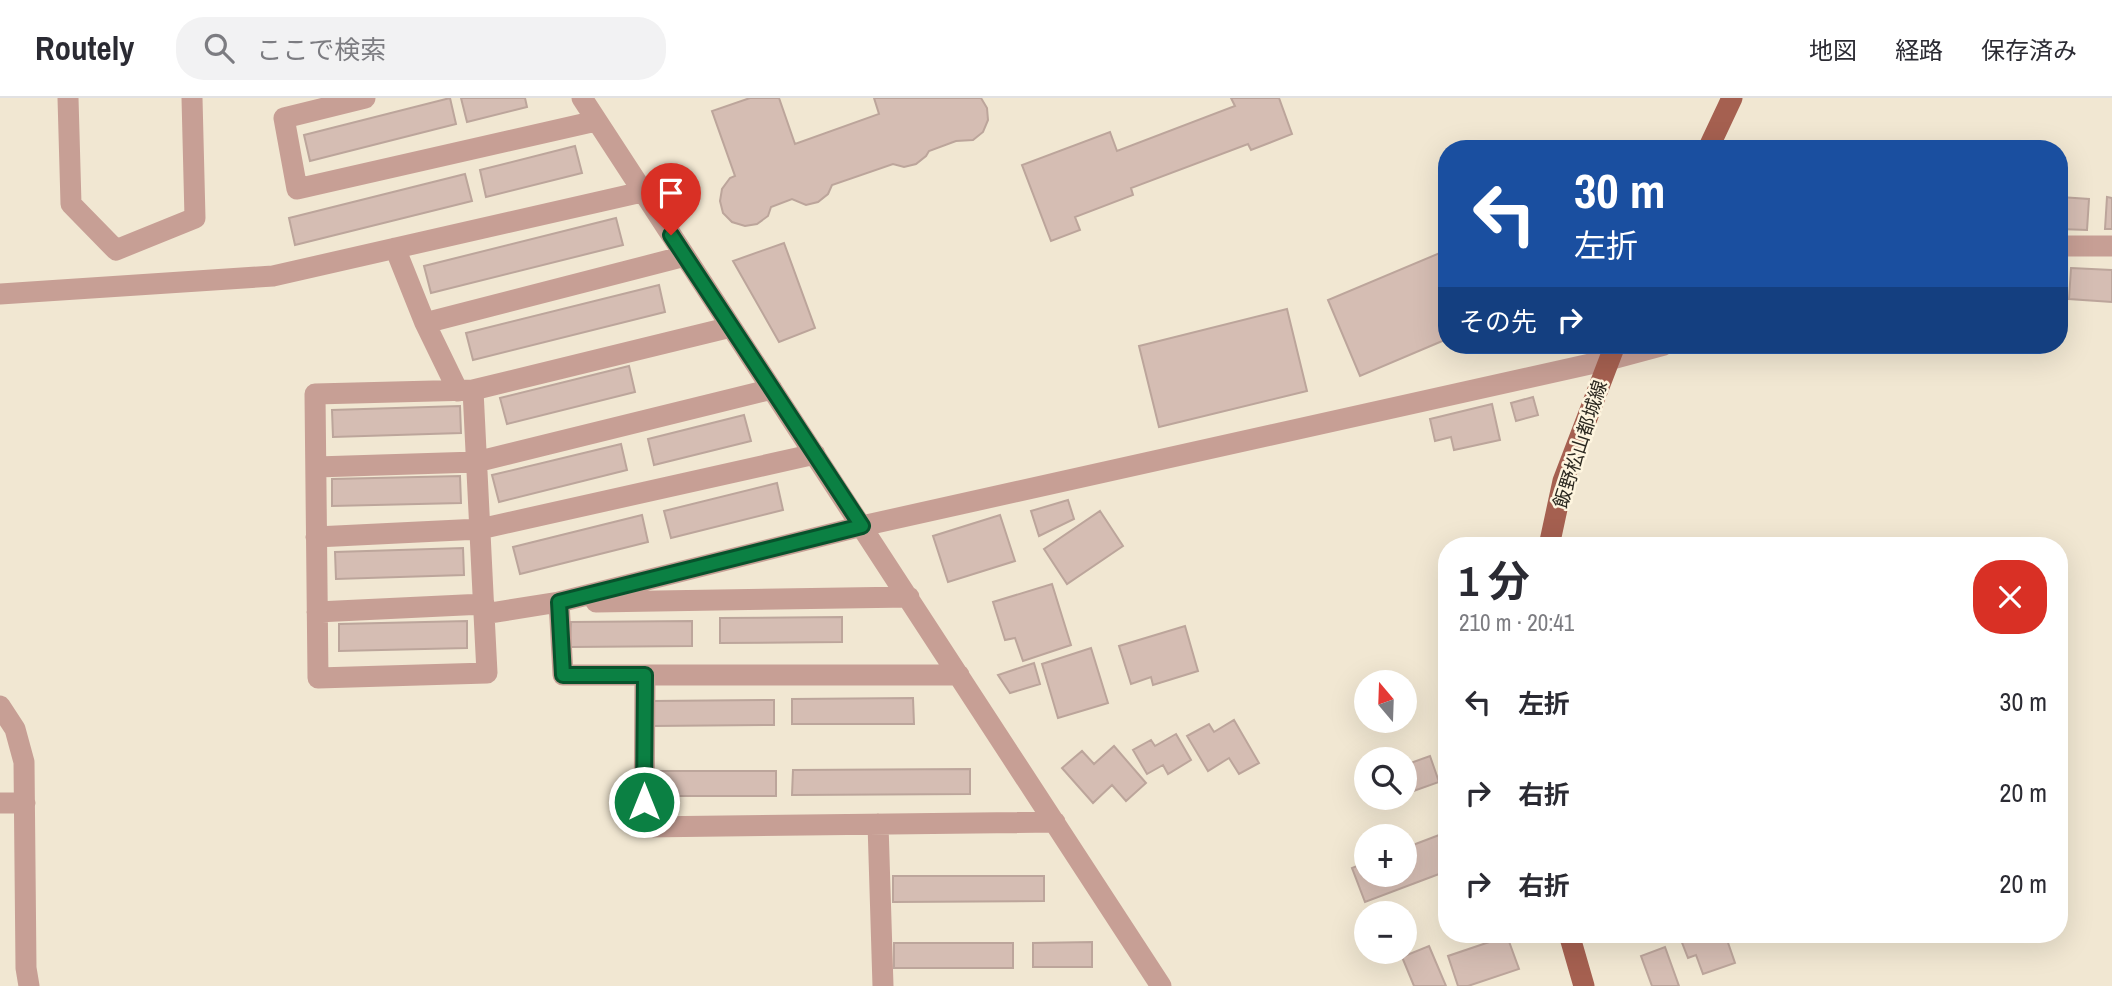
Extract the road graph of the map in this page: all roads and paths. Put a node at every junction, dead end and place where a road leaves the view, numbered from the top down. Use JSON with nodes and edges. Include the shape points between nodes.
{"nodes":[{"id":1,"x":68,"y":98,"type":"edge"},
{"id":2,"x":192,"y":98,"type":"edge"},
{"id":3,"x":365,"y":98,"type":"edge"},
{"id":4,"x":582,"y":98,"type":"edge"},
{"id":5,"x":1732,"y":98,"type":"edge"},
{"id":6,"x":596,"y":121,"type":"junction"},
{"id":7,"x":1712,"y":140,"type":"edge"},
{"id":8,"x":642,"y":192,"type":"junction"},
{"id":9,"x":2068,"y":246,"type":"edge"},
{"id":10,"x":2112,"y":246,"type":"edge"},
{"id":11,"x":395,"y":248,"type":"junction"},
{"id":12,"x":685,"y":256,"type":"junction"},
{"id":13,"x":0,"y":294,"type":"edge"},
{"id":14,"x":425,"y":323,"type":"junction"},
{"id":15,"x":731,"y":327,"type":"junction"},
{"id":16,"x":1608,"y":354,"type":"edge"},
{"id":17,"x":1612,"y":354,"type":"edge"},
{"id":18,"x":772,"y":389,"type":"junction"},
{"id":19,"x":466,"y":391,"type":"junction"},
{"id":20,"x":815,"y":454,"type":"junction"},
{"id":21,"x":477,"y":462,"type":"junction"},
{"id":22,"x":316,"y":467,"type":"junction"},
{"id":23,"x":862,"y":526,"type":"junction"},
{"id":24,"x":480,"y":529,"type":"junction"},
{"id":25,"x":316,"y":537,"type":"junction"},
{"id":26,"x":1551,"y":537,"type":"edge"},
{"id":27,"x":909,"y":597,"type":"junction"},
{"id":28,"x":559,"y":602,"type":"junction"},
{"id":29,"x":484,"y":609,"type":"junction"},
{"id":30,"x":317,"y":612,"type":"junction"},
{"id":31,"x":645,"y":675,"type":"junction"},
{"id":32,"x":959,"y":675,"type":"junction"},
{"id":33,"x":0,"y":706,"type":"edge"},
{"id":34,"x":0,"y":803,"type":"edge"},
{"id":35,"x":25,"y":803,"type":"junction"},
{"id":36,"x":1055,"y":822,"type":"junction"},
{"id":37,"x":878,"y":824,"type":"junction"},
{"id":38,"x":1572,"y":943,"type":"edge"},
{"id":39,"x":29,"y":986,"type":"edge"},
{"id":40,"x":883,"y":986,"type":"edge"},
{"id":41,"x":1161,"y":986,"type":"edge"},
{"id":42,"x":1584,"y":986,"type":"edge"}],
"edges":[{"from":1,"to":2,"type":"street","via":[[71,204],[116,250],[195,218]]},
{"from":3,"to":6,"type":"street","via":[[284,118],[297,189]]},
{"from":4,"to":6,"type":"street"},
{"from":5,"to":7,"type":"main road"},
{"from":6,"to":8,"type":"street"},
{"from":8,"to":11,"type":"street"},
{"from":8,"to":12,"type":"street"},
{"from":9,"to":10,"type":"street"},
{"from":11,"to":13,"type":"street","via":[[273,276]]},
{"from":11,"to":14,"type":"street"},
{"from":12,"to":14,"type":"street"},
{"from":12,"to":15,"type":"street"},
{"from":14,"to":19,"type":"street"},
{"from":15,"to":18,"type":"street"},
{"from":15,"to":19,"type":"street"},
{"from":16,"to":23,"type":"street"},
{"from":17,"to":26,"type":"main road","name":"飯野松山都城線","via":[[1563,481]]},
{"from":18,"to":20,"type":"street"},
{"from":18,"to":21,"type":"street"},
{"from":19,"to":21,"type":"street"},
{"from":19,"to":22,"type":"street","via":[[315,394]]},
{"from":20,"to":23,"type":"street"},
{"from":20,"to":24,"type":"street"},
{"from":21,"to":22,"type":"street"},
{"from":21,"to":24,"type":"street"},
{"from":22,"to":25,"type":"street"},
{"from":23,"to":27,"type":"street"},
{"from":23,"to":28,"type":"street"},
{"from":24,"to":25,"type":"street"},
{"from":24,"to":29,"type":"street"},
{"from":25,"to":30,"type":"street"},
{"from":27,"to":28,"type":"street"},
{"from":27,"to":32,"type":"street"},
{"from":28,"to":29,"type":"street"},
{"from":28,"to":31,"type":"street","via":[[563,675]]},
{"from":29,"to":30,"type":"street"},
{"from":29,"to":30,"type":"street","via":[[487,673],[318,678]]},
{"from":31,"to":32,"type":"street"},
{"from":31,"to":37,"type":"street","via":[[644,827]]},
{"from":32,"to":36,"type":"street"},
{"from":33,"to":35,"type":"street","via":[[15,729],[24,762]]},
{"from":34,"to":35,"type":"street"},
{"from":35,"to":39,"type":"street"},
{"from":36,"to":37,"type":"street"},
{"from":36,"to":41,"type":"street"},
{"from":37,"to":40,"type":"street"},
{"from":38,"to":42,"type":"main road"}]}
